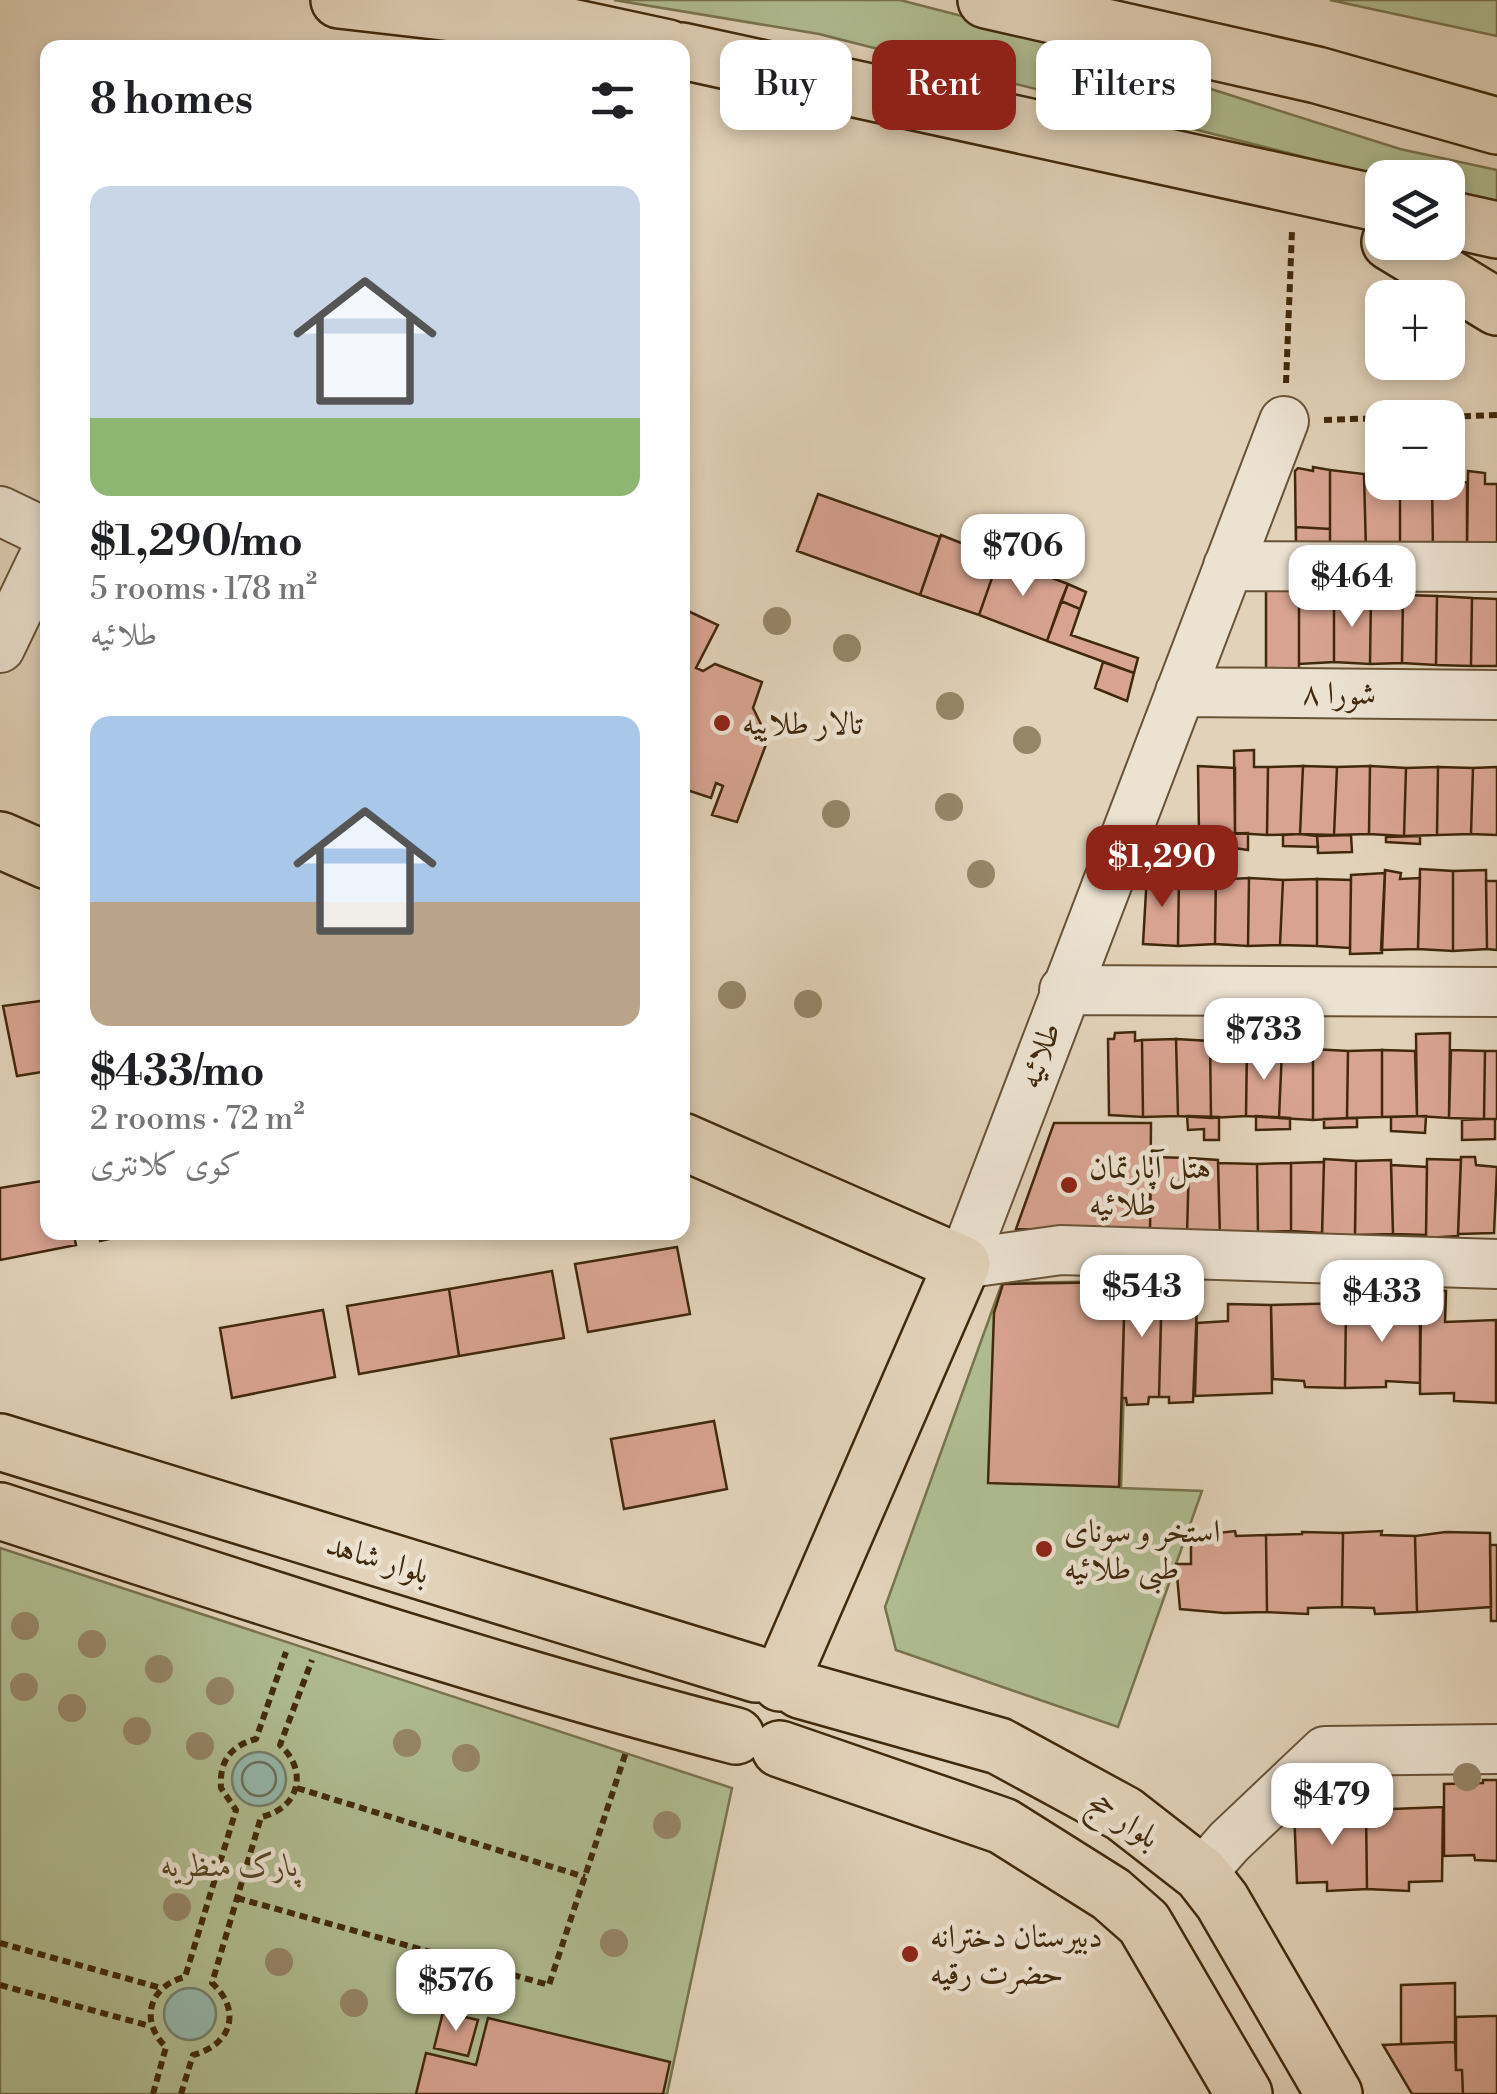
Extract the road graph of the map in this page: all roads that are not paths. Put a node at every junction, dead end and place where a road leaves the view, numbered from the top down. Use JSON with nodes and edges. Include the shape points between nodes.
{"nodes":[{"id":1,"x":339,"y":0,"type":"edge"},
{"id":2,"x":986,"y":0,"type":"edge"},
{"id":3,"x":631,"y":40,"type":"edge"},
{"id":4,"x":690,"y":52,"type":"edge"},
{"id":5,"x":1317,"y":74,"type":"junction"},
{"id":6,"x":1497,"y":96,"type":"edge"},
{"id":7,"x":1497,"y":126,"type":"edge"},
{"id":8,"x":1294,"y":184,"type":"junction"},
{"id":9,"x":1365,"y":200,"type":"edge"},
{"id":10,"x":1465,"y":223,"type":"edge"},
{"id":11,"x":1365,"y":228,"type":"edge"},
{"id":12,"x":1497,"y":230,"type":"edge"},
{"id":13,"x":1419,"y":260,"type":"edge"},
{"id":14,"x":1497,"y":308,"type":"edge"},
{"id":15,"x":1284,"y":421,"type":"road end"},
{"id":16,"x":0,"y":511,"type":"edge"},
{"id":17,"x":40,"y":530,"type":"edge"},
{"id":18,"x":40,"y":565,"type":"edge"},
{"id":19,"x":1228,"y":566,"type":"junction"},
{"id":20,"x":1497,"y":567,"type":"edge"},
{"id":21,"x":0,"y":648,"type":"edge"},
{"id":22,"x":1180,"y":692,"type":"junction"},
{"id":23,"x":1497,"y":695,"type":"edge"},
{"id":24,"x":0,"y":840,"type":"edge"},
{"id":25,"x":40,"y":857,"type":"edge"},
{"id":26,"x":1064,"y":990,"type":"junction"},
{"id":27,"x":1497,"y":992,"type":"edge"},
{"id":28,"x":690,"y":1145,"type":"edge"},
{"id":29,"x":962,"y":1264,"type":"junction"},
{"id":30,"x":1497,"y":1264,"type":"edge"},
{"id":31,"x":0,"y":1442,"type":"edge"},
{"id":32,"x":0,"y":1511,"type":"edge"},
{"id":33,"x":779,"y":1682,"type":"junction"},
{"id":34,"x":758,"y":1743,"type":"junction"},
{"id":35,"x":1497,"y":1748,"type":"edge"},
{"id":36,"x":1201,"y":1874,"type":"junction"},
{"id":37,"x":1244,"y":2094,"type":"edge"},
{"id":38,"x":1334,"y":2094,"type":"edge"}],
"edges":[{"from":1,"to":3,"type":"main road","via":[[566,26]]},
{"from":2,"to":5,"type":"main road"},
{"from":4,"to":8,"type":"main road"},
{"from":5,"to":6,"type":"main road"},
{"from":5,"to":7,"type":"main road"},
{"from":8,"to":9,"type":"main road"},
{"from":8,"to":11,"type":"main road"},
{"from":10,"to":12,"type":"main road"},
{"from":13,"to":14,"type":"main road"},
{"from":15,"to":19,"type":"street","name":"طلائیه"},
{"from":16,"to":17,"type":"street"},
{"from":18,"to":21,"type":"street"},
{"from":19,"to":20,"type":"street"},
{"from":19,"to":22,"type":"street","name":"طلائیه"},
{"from":22,"to":23,"type":"street","name":"شورا ۸"},
{"from":22,"to":26,"type":"street","name":"طلائیه"},
{"from":24,"to":25,"type":"main road"},
{"from":26,"to":27,"type":"street"},
{"from":26,"to":29,"type":"street","name":"طلائیه"},
{"from":28,"to":29,"type":"main road"},
{"from":29,"to":30,"type":"street","via":[[1062,1250]]},
{"from":29,"to":33,"type":"main road","name":"طلائیه"},
{"from":31,"to":33,"type":"main road","name":"بلوار شاهد"},
{"from":32,"to":34,"type":"main road"},
{"from":33,"to":34,"type":"main road","via":[[806,1713],[804,1724],[799,1736]]},
{"from":33,"to":36,"type":"main road","name":"بلوار حج","via":[[999,1746],[1124,1814]]},
{"from":34,"to":37,"type":"main road","via":[[1002,1826],[1111,1894],[1144,1923]]},
{"from":35,"to":36,"type":"street","via":[[1325,1750]]},
{"from":36,"to":38,"type":"main road","name":"بلوار حج"}]}
